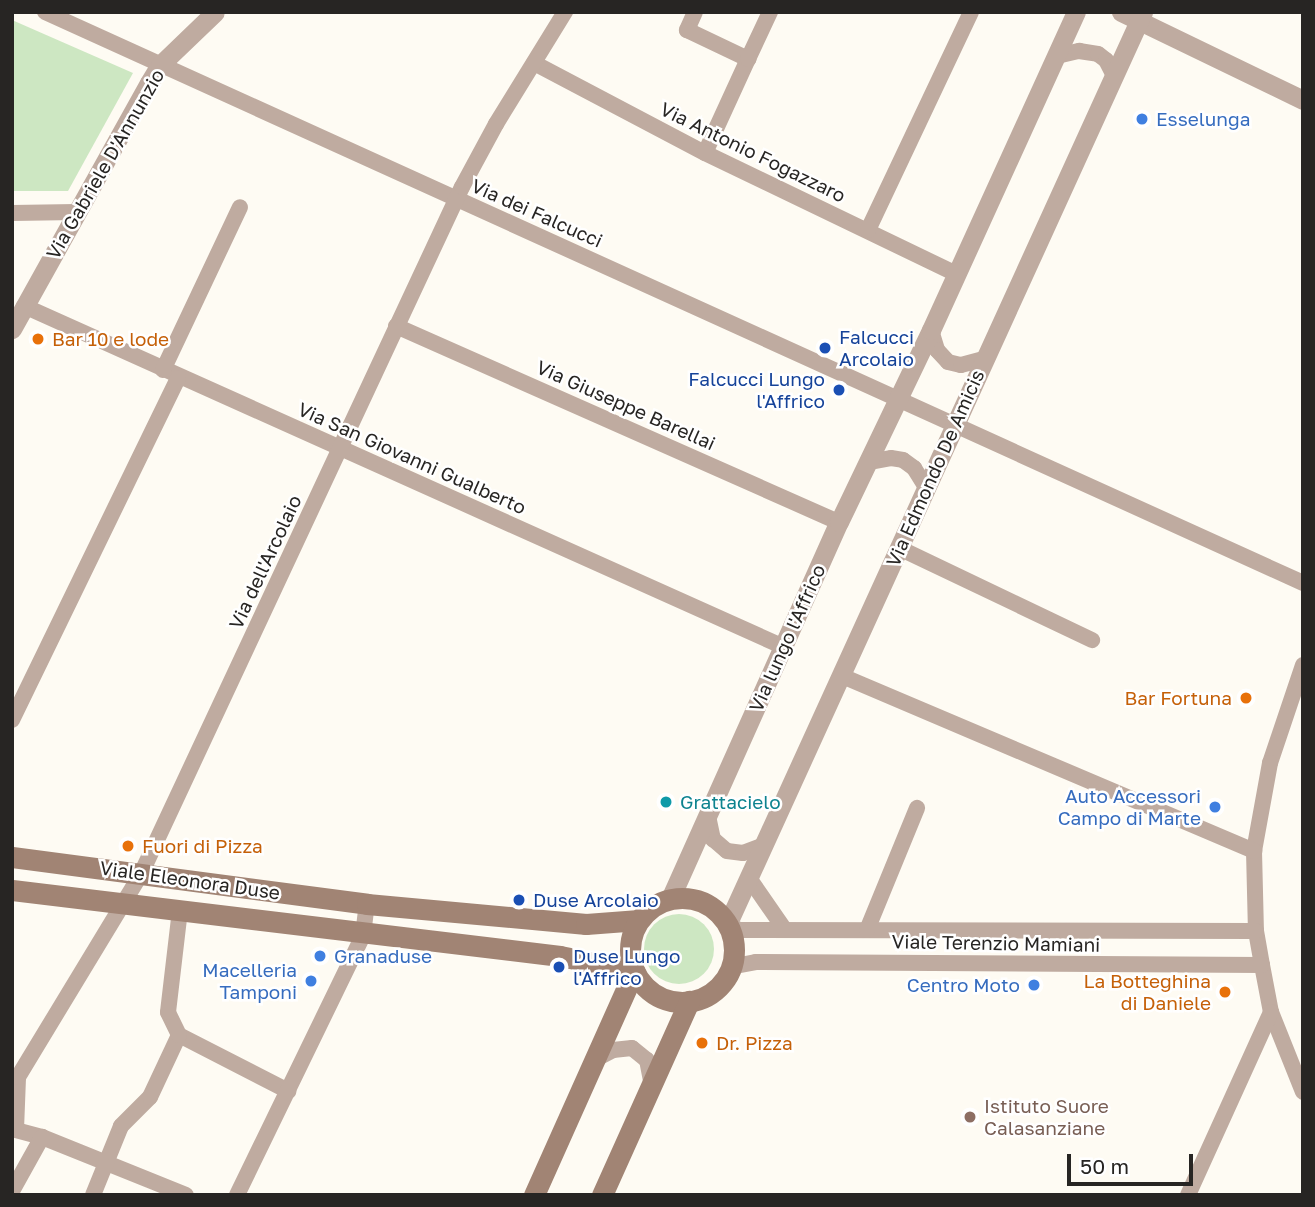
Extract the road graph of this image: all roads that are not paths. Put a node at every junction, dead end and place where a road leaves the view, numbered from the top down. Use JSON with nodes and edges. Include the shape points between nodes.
{"nodes":[{"id":1,"x":45,"y":12,"type":"edge"},
{"id":2,"x":215,"y":12,"type":"edge"},
{"id":3,"x":565,"y":12,"type":"edge"},
{"id":4,"x":695,"y":12,"type":"edge"},
{"id":5,"x":770,"y":12,"type":"edge"},
{"id":6,"x":971,"y":12,"type":"edge"},
{"id":7,"x":1076,"y":12,"type":"edge"},
{"id":8,"x":1121,"y":12,"type":"edge"},
{"id":9,"x":1141,"y":17,"type":"edge"},
{"id":10,"x":1056,"y":55,"type":"junction"},
{"id":11,"x":748,"y":59,"type":"junction"},
{"id":12,"x":534,"y":62,"type":"junction"},
{"id":13,"x":160,"y":65,"type":"junction"},
{"id":14,"x":1114,"y":76,"type":"junction"},
{"id":15,"x":1303,"y":100,"type":"edge"},
{"id":16,"x":705,"y":153,"type":"junction"},
{"id":17,"x":456,"y":199,"type":"junction"},
{"id":18,"x":240,"y":207,"type":"dead end"},
{"id":19,"x":76,"y":212,"type":"junction"},
{"id":20,"x":12,"y":213,"type":"edge"},
{"id":21,"x":868,"y":230,"type":"junction"},
{"id":22,"x":956,"y":274,"type":"junction"},
{"id":23,"x":24,"y":306,"type":"junction"},
{"id":24,"x":396,"y":326,"type":"junction"},
{"id":25,"x":12,"y":329,"type":"edge"},
{"id":26,"x":931,"y":330,"type":"junction"},
{"id":27,"x":985,"y":359,"type":"junction"},
{"id":28,"x":163,"y":370,"type":"junction"},
{"id":29,"x":178,"y":378,"type":"junction"},
{"id":30,"x":897,"y":400,"type":"junction"},
{"id":31,"x":954,"y":425,"type":"junction"},
{"id":32,"x":341,"y":449,"type":"junction"},
{"id":33,"x":869,"y":461,"type":"junction"},
{"id":34,"x":926,"y":487,"type":"junction"},
{"id":35,"x":839,"y":522,"type":"junction"},
{"id":36,"x":899,"y":548,"type":"junction"},
{"id":37,"x":1303,"y":583,"type":"edge"},
{"id":38,"x":1092,"y":640,"type":"dead end"},
{"id":39,"x":784,"y":647,"type":"junction"},
{"id":40,"x":1303,"y":665,"type":"edge"},
{"id":41,"x":842,"y":676,"type":"junction"},
{"id":42,"x":12,"y":720,"type":"edge"},
{"id":43,"x":917,"y":808,"type":"dead end"},
{"id":44,"x":708,"y":816,"type":"junction"},
{"id":45,"x":764,"y":845,"type":"junction"},
{"id":46,"x":1254,"y":851,"type":"junction"},
{"id":47,"x":12,"y":857,"type":"edge"},
{"id":48,"x":141,"y":874,"type":"junction"},
{"id":49,"x":749,"y":878,"type":"junction"},
{"id":50,"x":12,"y":890,"type":"edge"},
{"id":51,"x":670,"y":899,"type":"junction"},
{"id":52,"x":124,"y":904,"type":"junction"},
{"id":53,"x":367,"y":904,"type":"junction"},
{"id":54,"x":180,"y":910,"type":"junction"},
{"id":55,"x":639,"y":920,"type":"junction"},
{"id":56,"x":727,"y":925,"type":"junction"},
{"id":57,"x":785,"y":930,"type":"junction"},
{"id":58,"x":867,"y":930,"type":"junction"},
{"id":59,"x":1256,"y":931,"type":"junction"},
{"id":60,"x":363,"y":935,"type":"junction"},
{"id":61,"x":1262,"y":965,"type":"junction"},
{"id":62,"x":730,"y":967,"type":"junction"},
{"id":63,"x":634,"y":971,"type":"junction"},
{"id":64,"x":689,"y":1000,"type":"junction"},
{"id":65,"x":1271,"y":1012,"type":"junction"},
{"id":66,"x":179,"y":1035,"type":"junction"},
{"id":67,"x":596,"y":1059,"type":"junction"},
{"id":68,"x":652,"y":1081,"type":"junction"},
{"id":69,"x":288,"y":1091,"type":"junction"},
{"id":70,"x":1303,"y":1092,"type":"edge"},
{"id":71,"x":14,"y":1130,"type":"edge"},
{"id":72,"x":42,"y":1137,"type":"junction"},
{"id":73,"x":106,"y":1164,"type":"junction"},
{"id":74,"x":12,"y":1191,"type":"edge"},
{"id":75,"x":93,"y":1195,"type":"edge"},
{"id":76,"x":186,"y":1195,"type":"edge"},
{"id":77,"x":237,"y":1195,"type":"edge"},
{"id":78,"x":534,"y":1195,"type":"edge"},
{"id":79,"x":601,"y":1195,"type":"edge"},
{"id":80,"x":1188,"y":1195,"type":"edge"}],
"edges":[{"from":1,"to":13,"type":"street","name":"Via dei Falcucci"},
{"from":2,"to":13,"type":"street","name":"Via Gabriele D'Annunzio"},
{"from":3,"to":12,"type":"street","name":"Via dell'Arcolaio"},
{"from":4,"to":11,"type":"street","via":[[687,30]]},
{"from":5,"to":11,"type":"street"},
{"from":6,"to":21,"type":"street"},
{"from":7,"to":10,"type":"street","name":"Via lungo l'Affrico"},
{"from":8,"to":9,"type":"street"},
{"from":9,"to":14,"type":"street","name":"Via Edmondo De Amicis"},
{"from":9,"to":15,"type":"street"},
{"from":10,"to":14,"type":"street","via":[[1098,54]]},
{"from":10,"to":22,"type":"street","name":"Via lungo l'Affrico"},
{"from":11,"to":16,"type":"street"},
{"from":12,"to":16,"type":"street","name":"Via Antonio Fogazzaro"},
{"from":12,"to":17,"type":"street","name":"Via dell'Arcolaio"},
{"from":13,"to":17,"type":"street","name":"Via dei Falcucci"},
{"from":13,"to":19,"type":"street","name":"Via Gabriele D'Annunzio"},
{"from":14,"to":27,"type":"street","name":"Via Edmondo De Amicis"},
{"from":16,"to":21,"type":"street","name":"Via Antonio Fogazzaro"},
{"from":17,"to":24,"type":"street","name":"Via dell'Arcolaio"},
{"from":17,"to":30,"type":"street","name":"Via dei Falcucci"},
{"from":18,"to":28,"type":"street"},
{"from":19,"to":20,"type":"street"},
{"from":19,"to":23,"type":"street","name":"Via Gabriele D'Annunzio"},
{"from":21,"to":22,"type":"street","name":"Via Antonio Fogazzaro"},
{"from":22,"to":26,"type":"street","name":"Via lungo l'Affrico"},
{"from":23,"to":25,"type":"street","name":"Via Gabriele D'Annunzio"},
{"from":23,"to":28,"type":"street","name":"Via San Giovanni Gualberto"},
{"from":24,"to":32,"type":"street","name":"Via dell'Arcolaio"},
{"from":24,"to":35,"type":"street","name":"Via Giuseppe Barellai"},
{"from":26,"to":27,"type":"street","via":[[937,350],[948,362],[961,365]]},
{"from":26,"to":30,"type":"street","name":"Via lungo l'Affrico"},
{"from":27,"to":31,"type":"street","name":"Via Edmondo De Amicis"},
{"from":28,"to":29,"type":"street","name":"Via San Giovanni Gualberto"},
{"from":29,"to":32,"type":"street","name":"Via San Giovanni Gualberto"},
{"from":29,"to":42,"type":"street"},
{"from":30,"to":31,"type":"street","name":"Via dei Falcucci"},
{"from":30,"to":33,"type":"street","name":"Via lungo l'Affrico"},
{"from":31,"to":34,"type":"street","name":"Via Edmondo De Amicis"},
{"from":31,"to":37,"type":"street","name":"Via dei Falcucci"},
{"from":32,"to":39,"type":"street","name":"Via San Giovanni Gualberto"},
{"from":32,"to":48,"type":"street","name":"Via dell'Arcolaio"},
{"from":33,"to":34,"type":"street","via":[[904,460]]},
{"from":33,"to":35,"type":"street","name":"Via lungo l'Affrico"},
{"from":34,"to":36,"type":"street","name":"Via Edmondo De Amicis"},
{"from":35,"to":39,"type":"street","name":"Via lungo l'Affrico"},
{"from":36,"to":38,"type":"street"},
{"from":36,"to":41,"type":"street","name":"Via Edmondo De Amicis"},
{"from":39,"to":44,"type":"street","name":"Via lungo l'Affrico"},
{"from":40,"to":46,"type":"street","via":[[1269,763]]},
{"from":41,"to":45,"type":"street","name":"Via Edmondo De Amicis"},
{"from":41,"to":46,"type":"street"},
{"from":43,"to":58,"type":"street"},
{"from":44,"to":45,"type":"street","via":[[713,839],[727,850],[752,852]]},
{"from":44,"to":51,"type":"street","name":"Via lungo l'Affrico"},
{"from":45,"to":49,"type":"street","name":"Via Edmondo De Amicis"},
{"from":46,"to":59,"type":"street"},
{"from":47,"to":48,"type":"main road","name":"Viale Eleonora Duse"},
{"from":48,"to":52,"type":"street","name":"Via dell'Arcolaio"},
{"from":48,"to":53,"type":"main road","name":"Viale Eleonora Duse"},
{"from":49,"to":56,"type":"street","name":"Via Edmondo De Amicis"},
{"from":49,"to":57,"type":"street"},
{"from":50,"to":52,"type":"main road","name":"Viale Eleonora Duse"},
{"from":51,"to":55,"type":"main road"},
{"from":51,"to":56,"type":"main road","via":[[701,902]]},
{"from":52,"to":54,"type":"main road","name":"Viale Eleonora Duse"},
{"from":52,"to":71,"type":"street","name":"Via dell'Arcolaio","via":[[18,1077]]},
{"from":53,"to":55,"type":"main road","name":"Viale Eleonora Duse","via":[[586,924]]},
{"from":53,"to":60,"type":"street"},
{"from":54,"to":60,"type":"main road","name":"Viale Eleonora Duse"},
{"from":54,"to":66,"type":"street","via":[[168,1012]]},
{"from":55,"to":63,"type":"main road","via":[[630,944]]},
{"from":56,"to":57,"type":"street","name":"Viale Terenzio Mamiani","via":[[740,930]]},
{"from":56,"to":62,"type":"main road","via":[[733,945]]},
{"from":57,"to":58,"type":"street","name":"Viale Terenzio Mamiani"},
{"from":58,"to":59,"type":"street","name":"Viale Terenzio Mamiani"},
{"from":59,"to":61,"type":"street"},
{"from":60,"to":63,"type":"main road","name":"Viale Eleonora Duse","via":[[560,956]]},
{"from":60,"to":69,"type":"street"},
{"from":61,"to":62,"type":"street","name":"Viale Terenzio Mamiani","via":[[755,962]]},
{"from":61,"to":65,"type":"street"},
{"from":62,"to":64,"type":"main road","via":[[715,989]]},
{"from":63,"to":64,"type":"main road","via":[[657,995]]},
{"from":63,"to":67,"type":"main road"},
{"from":64,"to":68,"type":"main road"},
{"from":65,"to":70,"type":"street"},
{"from":65,"to":80,"type":"street"},
{"from":66,"to":69,"type":"street"},
{"from":66,"to":73,"type":"street","via":[[150,1097],[123,1121]]},
{"from":67,"to":68,"type":"street","via":[[613,1050],[632,1048],[647,1060]]},
{"from":67,"to":78,"type":"main road"},
{"from":68,"to":79,"type":"main road"},
{"from":69,"to":77,"type":"street"},
{"from":71,"to":72,"type":"street"},
{"from":72,"to":73,"type":"street"},
{"from":72,"to":74,"type":"street"},
{"from":73,"to":75,"type":"street"},
{"from":73,"to":76,"type":"street"}]}
